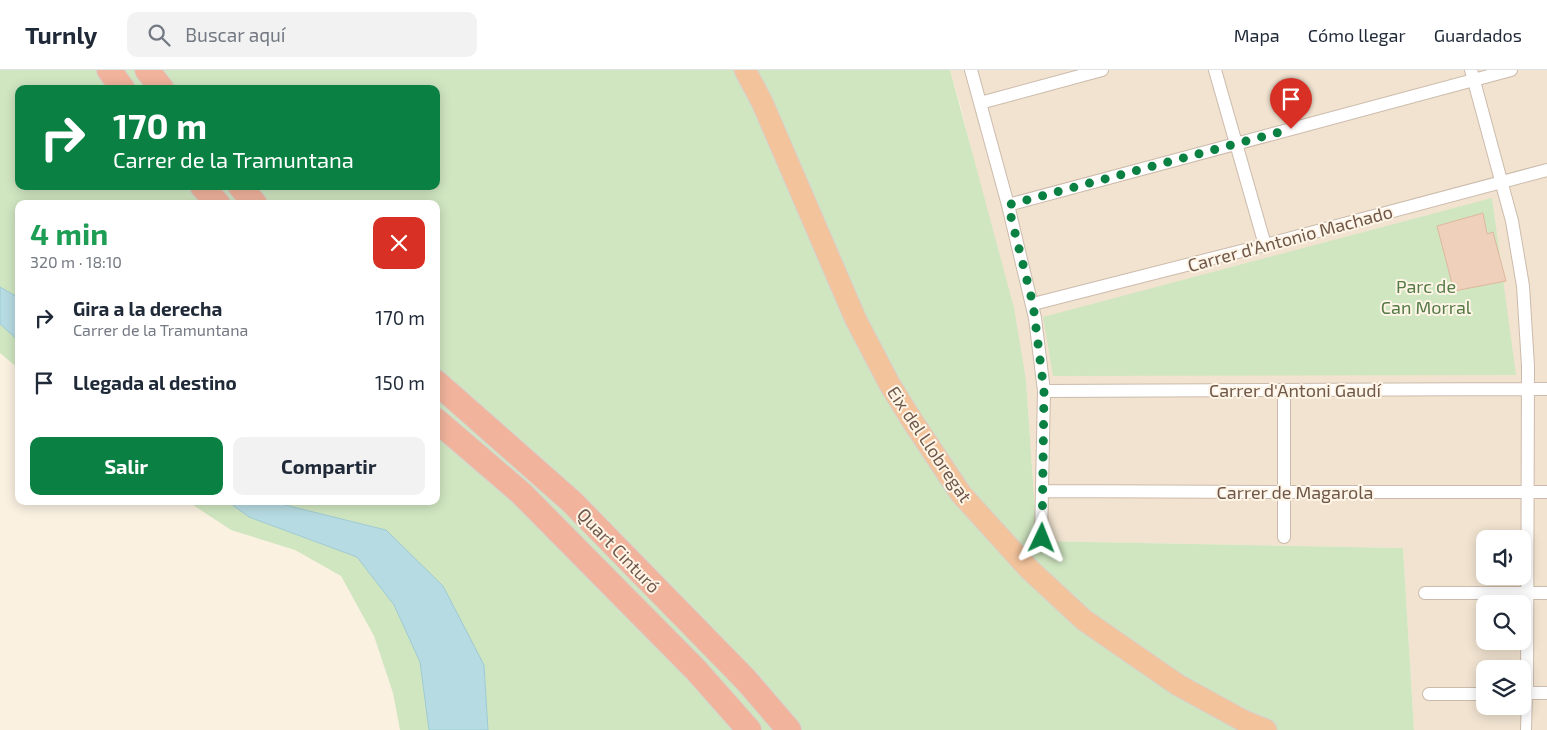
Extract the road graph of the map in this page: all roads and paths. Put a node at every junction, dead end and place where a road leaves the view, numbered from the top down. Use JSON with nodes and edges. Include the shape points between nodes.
{"nodes":[{"id":1,"x":109,"y":70,"type":"edge"},
{"id":2,"x":147,"y":70,"type":"edge"},
{"id":3,"x":732,"y":70,"type":"edge"},
{"id":4,"x":745,"y":70,"type":"edge"},
{"id":5,"x":971,"y":70,"type":"edge"},
{"id":6,"x":1102,"y":70,"type":"edge"},
{"id":7,"x":1215,"y":70,"type":"edge"},
{"id":8,"x":1511,"y":70,"type":"edge"},
{"id":9,"x":1472,"y":75,"type":"edge"},
{"id":10,"x":120,"y":85,"type":"edge"},
{"id":11,"x":159,"y":85,"type":"edge"},
{"id":12,"x":980,"y":103,"type":"junction"},
{"id":13,"x":1236,"y":144,"type":"junction"},
{"id":14,"x":1547,"y":170,"type":"edge"},
{"id":15,"x":1502,"y":182,"type":"junction"},
{"id":16,"x":206,"y":190,"type":"edge"},
{"id":17,"x":243,"y":190,"type":"edge"},
{"id":18,"x":214,"y":200,"type":"edge"},
{"id":19,"x":252,"y":200,"type":"edge"},
{"id":20,"x":1008,"y":205,"type":"junction"},
{"id":21,"x":1265,"y":245,"type":"junction"},
{"id":22,"x":1033,"y":304,"type":"junction"},
{"id":23,"x":440,"y":386,"type":"edge"},
{"id":24,"x":1528,"y":389,"type":"junction"},
{"id":25,"x":1547,"y":389,"type":"edge"},
{"id":26,"x":1284,"y":390,"type":"junction"},
{"id":27,"x":1044,"y":391,"type":"junction"},
{"id":28,"x":440,"y":423,"type":"edge"},
{"id":29,"x":1044,"y":490,"type":"junction"},
{"id":30,"x":1283,"y":492,"type":"junction"},
{"id":31,"x":1528,"y":492,"type":"junction"},
{"id":32,"x":1547,"y":492,"type":"edge"},
{"id":33,"x":1284,"y":537,"type":"dead end"},
{"id":34,"x":1042,"y":538,"type":"dead end"},
{"id":35,"x":1425,"y":593,"type":"dead end"},
{"id":36,"x":1527,"y":593,"type":"junction"},
{"id":37,"x":1547,"y":593,"type":"edge"},
{"id":38,"x":1526,"y":660,"type":"edge"},
{"id":39,"x":1531,"y":693,"type":"edge"},
{"id":40,"x":1547,"y":693,"type":"edge"},
{"id":41,"x":1429,"y":694,"type":"dead end"},
{"id":42,"x":1476,"y":694,"type":"edge"},
{"id":43,"x":1526,"y":715,"type":"edge"},
{"id":44,"x":749,"y":730,"type":"edge"},
{"id":45,"x":789,"y":730,"type":"edge"},
{"id":46,"x":1231,"y":730,"type":"edge"},
{"id":47,"x":1266,"y":730,"type":"edge"},
{"id":48,"x":1526,"y":730,"type":"edge"}],
"edges":[{"from":1,"to":10,"type":"highway"},
{"from":2,"to":11,"type":"highway"},
{"from":3,"to":46,"type":"highway","name":"Eix del Llobregat","via":[[875,378],[947,492],[980,534],[1062,616],[1147,682]]},
{"from":4,"to":47,"type":"highway","name":"Eix del Llobregat","via":[[776,133],[856,320],[912,422],[961,494],[1029,569],[1084,620],[1178,685]]},
{"from":5,"to":12,"type":"street"},
{"from":6,"to":12,"type":"street"},
{"from":7,"to":13,"type":"street"},
{"from":8,"to":9,"type":"street"},
{"from":9,"to":13,"type":"street"},
{"from":9,"to":15,"type":"street"},
{"from":12,"to":20,"type":"street"},
{"from":13,"to":20,"type":"street"},
{"from":13,"to":21,"type":"street"},
{"from":14,"to":15,"type":"street","name":"Carrer d'Antonio Machado"},
{"from":15,"to":21,"type":"street","name":"Carrer d'Antonio Machado"},
{"from":15,"to":24,"type":"street","via":[[1523,286]]},
{"from":16,"to":18,"type":"highway"},
{"from":17,"to":19,"type":"highway"},
{"from":20,"to":22,"type":"street"},
{"from":21,"to":22,"type":"street","name":"Carrer d'Antonio Machado"},
{"from":22,"to":27,"type":"street"},
{"from":23,"to":45,"type":"highway","name":"Quart Cinturó","via":[[572,502],[746,680]]},
{"from":24,"to":25,"type":"street","name":"Carrer d'Antoni Gaudí"},
{"from":24,"to":26,"type":"street","name":"Carrer d'Antoni Gaudí"},
{"from":24,"to":31,"type":"street"},
{"from":26,"to":27,"type":"street","name":"Carrer d'Antoni Gaudí"},
{"from":26,"to":30,"type":"street"},
{"from":27,"to":29,"type":"street"},
{"from":28,"to":44,"type":"highway","name":"Quart Cinturó","via":[[520,493],[696,670]]},
{"from":29,"to":30,"type":"street","name":"Carrer de Magarola"},
{"from":29,"to":34,"type":"street"},
{"from":30,"to":31,"type":"street","name":"Carrer de Magarola"},
{"from":30,"to":33,"type":"street"},
{"from":31,"to":32,"type":"street","name":"Carrer de Magarola"},
{"from":31,"to":36,"type":"street"},
{"from":35,"to":36,"type":"street"},
{"from":36,"to":37,"type":"street"},
{"from":36,"to":38,"type":"street"},
{"from":39,"to":40,"type":"street"},
{"from":41,"to":42,"type":"street"},
{"from":43,"to":48,"type":"street"}]}
